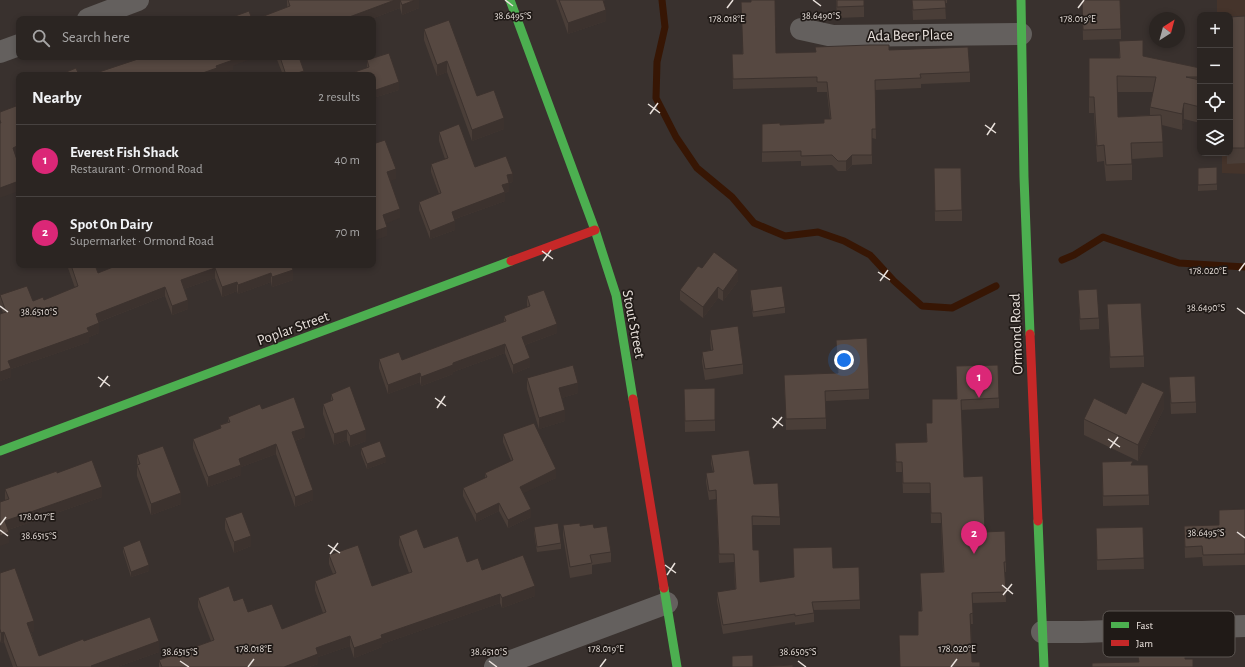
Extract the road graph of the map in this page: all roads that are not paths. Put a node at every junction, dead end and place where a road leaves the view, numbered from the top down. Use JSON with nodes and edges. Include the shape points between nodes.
{"nodes":[{"id":1,"x":138,"y":0,"type":"edge"},
{"id":2,"x":510,"y":0,"type":"edge"},
{"id":3,"x":1021,"y":0,"type":"edge"},
{"id":4,"x":96,"y":16,"type":"edge"},
{"id":5,"x":801,"y":29,"type":"dead end"},
{"id":6,"x":1021,"y":34,"type":"junction"},
{"id":7,"x":16,"y":46,"type":"edge"},
{"id":8,"x":0,"y":52,"type":"edge"},
{"id":9,"x":595,"y":230,"type":"junction"},
{"id":10,"x":0,"y":451,"type":"edge"},
{"id":11,"x":667,"y":603,"type":"junction"},
{"id":12,"x":1235,"y":626,"type":"edge"},
{"id":13,"x":1245,"y":626,"type":"edge"},
{"id":14,"x":1103,"y":631,"type":"edge"},
{"id":15,"x":1042,"y":632,"type":"junction"},
{"id":16,"x":495,"y":667,"type":"edge"},
{"id":17,"x":677,"y":667,"type":"edge"},
{"id":18,"x":1044,"y":667,"type":"edge"}],
"edges":[{"from":1,"to":4,"type":"street"},
{"from":2,"to":9,"type":"street","name":"Stout Street"},
{"from":3,"to":6,"type":"street","name":"Ormond Road"},
{"from":5,"to":6,"type":"street","name":"Ada Beer Place","via":[[833,36]]},
{"from":6,"to":15,"type":"street","name":"Ormond Road","via":[[1024,177]]},
{"from":7,"to":8,"type":"street"},
{"from":9,"to":10,"type":"street","name":"Poplar Street"},
{"from":9,"to":11,"type":"street","name":"Stout Street","via":[[616,295]]},
{"from":11,"to":16,"type":"street"},
{"from":11,"to":17,"type":"street","name":"Stout Street"},
{"from":12,"to":13,"type":"street"},
{"from":14,"to":15,"type":"street"},
{"from":15,"to":18,"type":"street","name":"Ormond Road"}]}
